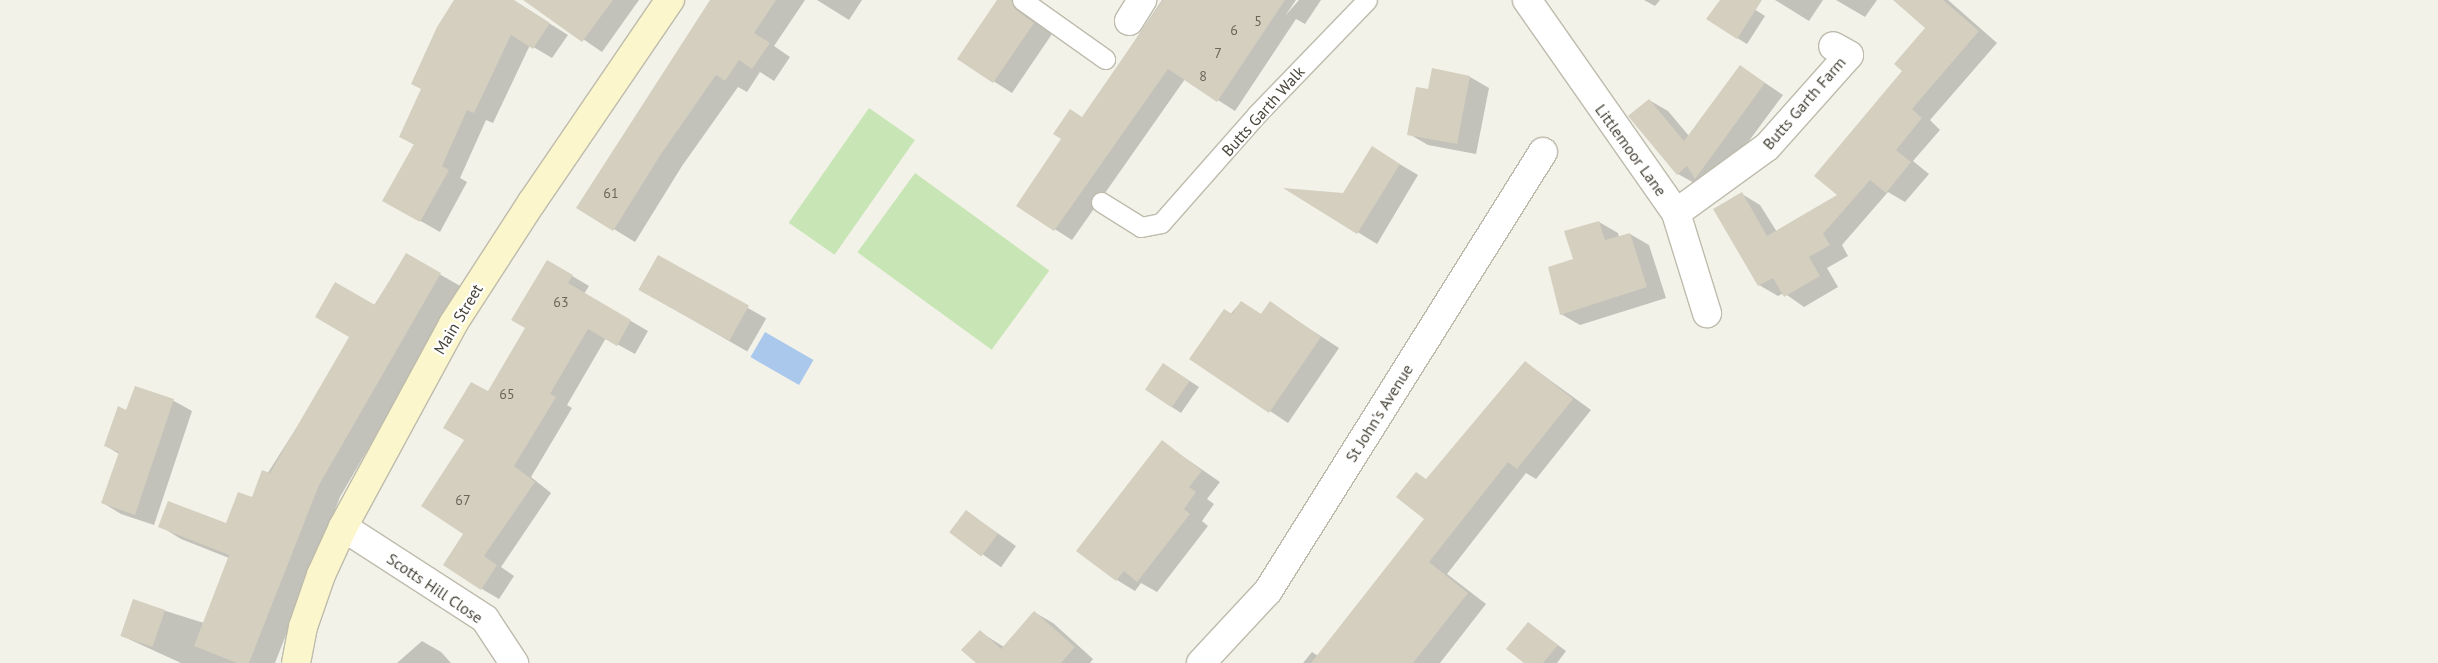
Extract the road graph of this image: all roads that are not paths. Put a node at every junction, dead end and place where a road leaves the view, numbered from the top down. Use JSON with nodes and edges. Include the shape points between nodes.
{"nodes":[{"id":1,"x":670,"y":0,"type":"edge"},
{"id":2,"x":1022,"y":0,"type":"edge"},
{"id":3,"x":1367,"y":0,"type":"edge"},
{"id":4,"x":1527,"y":0,"type":"edge"},
{"id":5,"x":1833,"y":46,"type":"dead end"},
{"id":6,"x":1105,"y":59,"type":"dead end"},
{"id":7,"x":1544,"y":152,"type":"dead end"},
{"id":8,"x":1101,"y":202,"type":"dead end"},
{"id":9,"x":1676,"y":213,"type":"junction"},
{"id":10,"x":1707,"y":313,"type":"dead end"},
{"id":11,"x":343,"y":527,"type":"junction"},
{"id":12,"x":296,"y":663,"type":"edge"},
{"id":13,"x":514,"y":663,"type":"edge"},
{"id":14,"x":1200,"y":663,"type":"edge"}],
"edges":[{"from":1,"to":11,"type":"street","name":"Main Street","via":[[453,324]]},
{"from":2,"to":6,"type":"lane"},
{"from":3,"to":8,"type":"lane","name":"Butts Garth Walk","via":[[1257,114],[1161,223],[1141,227]]},
{"from":4,"to":9,"type":"street","name":"Littlemoor Lane"},
{"from":5,"to":9,"type":"street","name":"Butts Garth Farm","via":[[1849,55],[1767,147]]},
{"from":7,"to":14,"type":"street","name":"St John's Avenue","via":[[1268,591]]},
{"from":9,"to":10,"type":"street","name":"Littlemoor Lane"},
{"from":11,"to":12,"type":"street","name":"Main Street","via":[[321,575],[303,627]]},
{"from":11,"to":13,"type":"street","name":"Scotts Hill Close","via":[[485,620]]}]}
